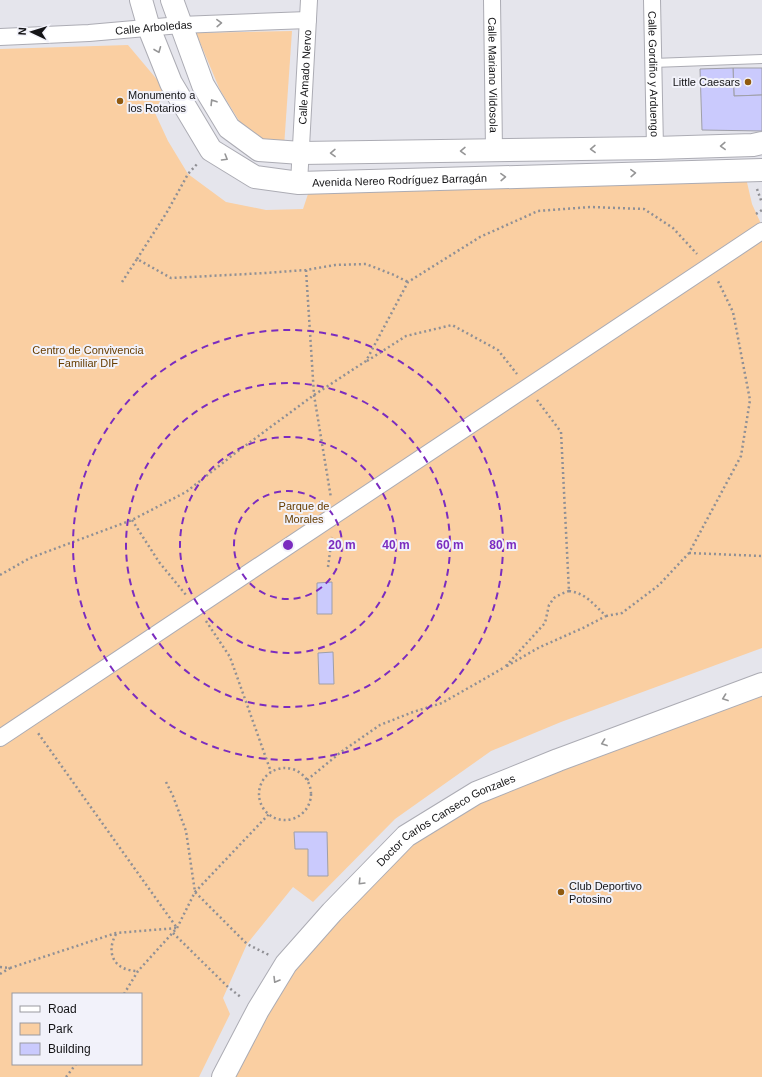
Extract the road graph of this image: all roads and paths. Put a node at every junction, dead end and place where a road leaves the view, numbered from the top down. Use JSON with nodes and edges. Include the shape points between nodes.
{"nodes":[{"id":1,"x":141,"y":0,"type":"edge"},
{"id":2,"x":172,"y":0,"type":"edge"},
{"id":3,"x":309,"y":0,"type":"edge"},
{"id":4,"x":492,"y":0,"type":"edge"},
{"id":5,"x":652,"y":0,"type":"edge"},
{"id":6,"x":308,"y":20,"type":"junction"},
{"id":7,"x":180,"y":25,"type":"junction"},
{"id":8,"x":149,"y":28,"type":"junction"},
{"id":9,"x":0,"y":38,"type":"edge"},
{"id":10,"x":762,"y":59,"type":"edge"},
{"id":11,"x":653,"y":63,"type":"junction"},
{"id":12,"x":762,"y":143,"type":"edge"},
{"id":13,"x":654,"y":148,"type":"junction"},
{"id":14,"x":211,"y":150,"type":"junction"},
{"id":15,"x":494,"y":150,"type":"junction"},
{"id":16,"x":301,"y":153,"type":"junction"},
{"id":17,"x":762,"y":170,"type":"edge"},
{"id":18,"x":298,"y":183,"type":"junction"},
{"id":19,"x":762,"y":230,"type":"edge"},
{"id":20,"x":138,"y":259,"type":"junction"},
{"id":21,"x":708,"y":267,"type":"junction"},
{"id":22,"x":306,"y":270,"type":"junction"},
{"id":23,"x":122,"y":282,"type":"dead end"},
{"id":24,"x":408,"y":282,"type":"junction"},
{"id":25,"x":314,"y":395,"type":"junction"},
{"id":26,"x":331,"y":517,"type":"junction"},
{"id":27,"x":132,"y":520,"type":"junction"},
{"id":28,"x":689,"y":552,"type":"junction"},
{"id":29,"x":762,"y":556,"type":"edge"},
{"id":30,"x":328,"y":567,"type":"dead end"},
{"id":31,"x":0,"y":575,"type":"edge"},
{"id":32,"x":197,"y":607,"type":"junction"},
{"id":33,"x":606,"y":616,"type":"junction"},
{"id":34,"x":505,"y":667,"type":"junction"},
{"id":35,"x":762,"y":684,"type":"edge"},
{"id":36,"x":28,"y":719,"type":"junction"},
{"id":37,"x":0,"y":738,"type":"edge"},
{"id":38,"x":271,"y":772,"type":"junction"},
{"id":39,"x":307,"y":780,"type":"junction"},
{"id":40,"x":166,"y":782,"type":"dead end"},
{"id":41,"x":269,"y":814,"type":"junction"},
{"id":42,"x":195,"y":892,"type":"junction"},
{"id":43,"x":177,"y":928,"type":"junction"},
{"id":44,"x":116,"y":933,"type":"junction"},
{"id":45,"x":173,"y":933,"type":"junction"},
{"id":46,"x":286,"y":964,"type":"junction"},
{"id":47,"x":0,"y":967,"type":"edge"},
{"id":48,"x":10,"y":968,"type":"junction"},
{"id":49,"x":138,"y":971,"type":"junction"},
{"id":50,"x":0,"y":974,"type":"edge"},
{"id":51,"x":125,"y":993,"type":"edge"},
{"id":52,"x":258,"y":1010,"type":"junction"},
{"id":53,"x":75,"y":1065,"type":"edge"},
{"id":54,"x":66,"y":1077,"type":"edge"},
{"id":55,"x":223,"y":1077,"type":"edge"}],
"edges":[{"from":1,"to":8,"type":"street","name":"Avenida Nereo Rodríguez Barragán"},
{"from":2,"to":7,"type":"street"},
{"from":3,"to":6,"type":"street","name":"Calle Amado Nervo"},
{"from":4,"to":15,"type":"street","name":"Calle Mariano Vildosola"},
{"from":5,"to":11,"type":"street","name":"Calle Gordiño y Arduengo"},
{"from":7,"to":6,"type":"street","name":"Calle Arboledas","one_way":true},
{"from":6,"to":16,"type":"street","name":"Calle Amado Nervo"},
{"from":7,"to":8,"type":"street","name":"Calle Arboledas"},
{"from":16,"to":7,"type":"street","one_way":true,"via":[[259,150],[230,128],[202,85]]},
{"from":8,"to":9,"type":"street","name":"Calle Arboledas"},
{"from":8,"to":14,"type":"street","name":"Avenida Nereo Rodríguez Barragán","one_way":true,"via":[[171,83]]},
{"from":10,"to":11,"type":"lane"},
{"from":11,"to":13,"type":"street","name":"Calle Gordiño y Arduengo"},
{"from":12,"to":13,"type":"street","one_way":true},
{"from":13,"to":15,"type":"street","one_way":true},
{"from":14,"to":18,"type":"street","name":"Avenida Nereo Rodríguez Barragán","one_way":true,"via":[[255,177]]},
{"from":14,"to":20,"type":"path","via":[[188,174]]},
{"from":15,"to":16,"type":"street","one_way":true},
{"from":16,"to":18,"type":"street","name":"Calle Amado Nervo"},
{"from":18,"to":17,"type":"street","name":"Avenida Nereo Rodríguez Barragán","one_way":true},
{"from":19,"to":21,"type":"street"},
{"from":20,"to":22,"type":"path","via":[[171,278]]},
{"from":20,"to":23,"type":"path"},
{"from":21,"to":24,"type":"path","via":[[673,228],[644,209],[591,207],[538,211],[480,237]]},
{"from":21,"to":26,"type":"street"},
{"from":21,"to":28,"type":"path","via":[[719,282],[733,312],[750,400],[742,456]]},
{"from":22,"to":24,"type":"path","via":[[335,265],[366,264]]},
{"from":22,"to":25,"type":"path"},
{"from":24,"to":25,"type":"path","via":[[366,361]]},
{"from":25,"to":26,"type":"path","via":[[331,498]]},
{"from":25,"to":27,"type":"path","via":[[186,492]]},
{"from":26,"to":30,"type":"path","via":[[332,538]]},
{"from":26,"to":32,"type":"street"},
{"from":27,"to":31,"type":"path","via":[[30,558]]},
{"from":27,"to":32,"type":"path","via":[[159,562]]},
{"from":28,"to":29,"type":"path"},
{"from":28,"to":33,"type":"path","via":[[659,585],[622,613]]},
{"from":32,"to":36,"type":"street"},
{"from":32,"to":38,"type":"path","via":[[230,657]]},
{"from":33,"to":34,"type":"path","via":[[540,647]]},
{"from":33,"to":34,"type":"path","via":[[577,592],[568,591],[561,594],[549,605],[545,623]]},
{"from":34,"to":39,"type":"path","via":[[442,703],[380,725]]},
{"from":35,"to":46,"type":"street","name":"Doctor Carlos Canseco Gonzales","one_way":true,"via":[[476,793],[406,836],[332,912]]},
{"from":36,"to":37,"type":"street"},
{"from":36,"to":43,"type":"path"},
{"from":38,"to":39,"type":"path","via":[[286,768],[301,774]]},
{"from":38,"to":41,"type":"path","via":[[265,778],[259,792],[260,801]]},
{"from":39,"to":41,"type":"path","via":[[311,795],[305,810],[299,816],[284,820]]},
{"from":40,"to":42,"type":"path","via":[[186,831]]},
{"from":41,"to":42,"type":"path"},
{"from":42,"to":43,"type":"path"},
{"from":42,"to":46,"type":"path","via":[[247,944]]},
{"from":43,"to":44,"type":"path"},
{"from":43,"to":45,"type":"path"},
{"from":44,"to":48,"type":"path"},
{"from":44,"to":49,"type":"path","via":[[111,948],[115,960],[122,968]]},
{"from":45,"to":49,"type":"path"},
{"from":45,"to":52,"type":"path","via":[[228,987]]},
{"from":46,"to":52,"type":"street","name":"Doctor Carlos Canseco Gonzales","one_way":true},
{"from":47,"to":48,"type":"path"},
{"from":48,"to":50,"type":"path"},
{"from":49,"to":51,"type":"path"},
{"from":52,"to":55,"type":"street","name":"Doctor Carlos Canseco Gonzales"},
{"from":53,"to":54,"type":"path"}]}
